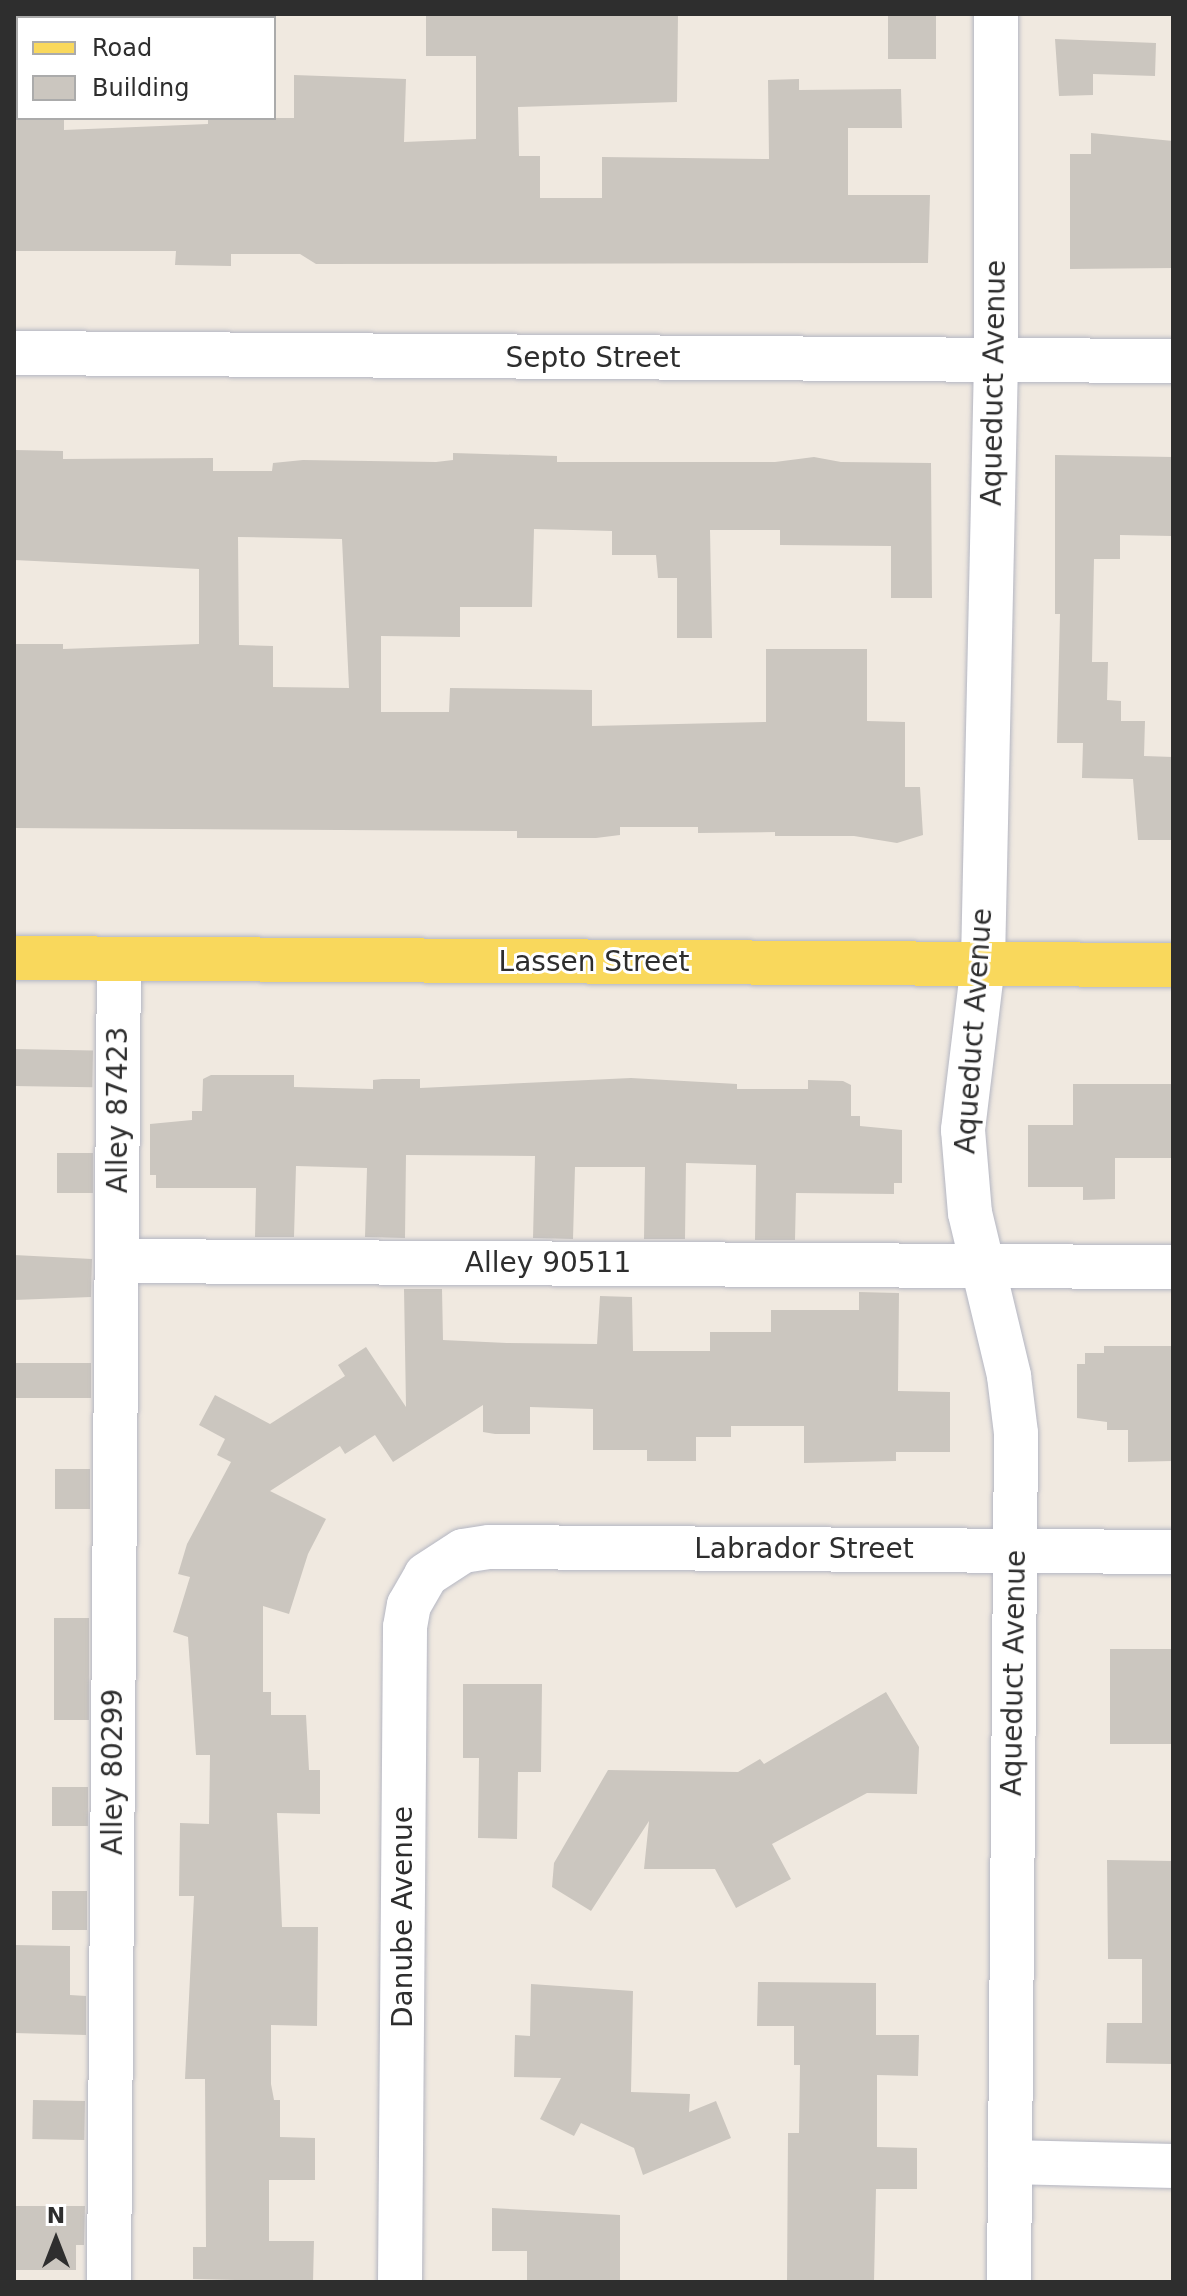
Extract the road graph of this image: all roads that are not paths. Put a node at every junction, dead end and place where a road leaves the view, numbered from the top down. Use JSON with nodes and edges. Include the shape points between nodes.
{"nodes":[{"id":1,"x":996,"y":14,"type":"edge"},
{"id":2,"x":14,"y":353,"type":"edge"},
{"id":3,"x":996,"y":361,"type":"junction"},
{"id":4,"x":1173,"y":361,"type":"edge"},
{"id":5,"x":14,"y":958,"type":"edge"},
{"id":6,"x":119,"y":959,"type":"junction"},
{"id":7,"x":983,"y":964,"type":"junction"},
{"id":8,"x":1173,"y":965,"type":"edge"},
{"id":9,"x":117,"y":1261,"type":"junction"},
{"id":10,"x":980,"y":1265,"type":"junction"},
{"id":11,"x":1173,"y":1267,"type":"edge"},
{"id":12,"x":1016,"y":1551,"type":"junction"},
{"id":13,"x":1173,"y":1552,"type":"edge"},
{"id":14,"x":440,"y":1565,"type":"joint"},
{"id":15,"x":1010,"y":2162,"type":"junction"},
{"id":16,"x":1173,"y":2166,"type":"edge"},
{"id":17,"x":109,"y":2282,"type":"edge"},
{"id":18,"x":400,"y":2282,"type":"edge"},
{"id":19,"x":1009,"y":2282,"type":"edge"}],
"edges":[{"from":1,"to":3,"type":"street","name":"Aqueduct Avenue"},
{"from":2,"to":3,"type":"street","name":"Septo Street"},
{"from":3,"to":4,"type":"street","name":"Septo Street"},
{"from":3,"to":7,"type":"street","name":"Aqueduct Avenue"},
{"from":5,"to":6,"type":"main road","name":"Lassen Street"},
{"from":6,"to":7,"type":"main road","name":"Lassen Street"},
{"from":6,"to":9,"type":"street","name":"Alley 87423"},
{"from":7,"to":8,"type":"main road","name":"Lassen Street"},
{"from":7,"to":10,"type":"street","name":"Aqueduct Avenue","via":[[963,1130]]},
{"from":9,"to":10,"type":"street","name":"Alley 90511"},
{"from":9,"to":17,"type":"street","name":"Alley 80299"},
{"from":10,"to":11,"type":"street","name":"Alley 90511"},
{"from":10,"to":12,"type":"street","name":"Aqueduct Avenue","via":[[1009,1376],[1016,1433]]},
{"from":12,"to":13,"type":"street","name":"Labrador Street"},
{"from":12,"to":14,"type":"street","name":"Labrador Street","via":[[489,1547],[463,1551]]},
{"from":12,"to":15,"type":"street","name":"Aqueduct Avenue"},
{"from":14,"to":18,"type":"street","name":"Danube Avenue","via":[[417,1589],[405,1627]]},
{"from":15,"to":16,"type":"street"},
{"from":15,"to":19,"type":"street","name":"Aqueduct Avenue"}]}
